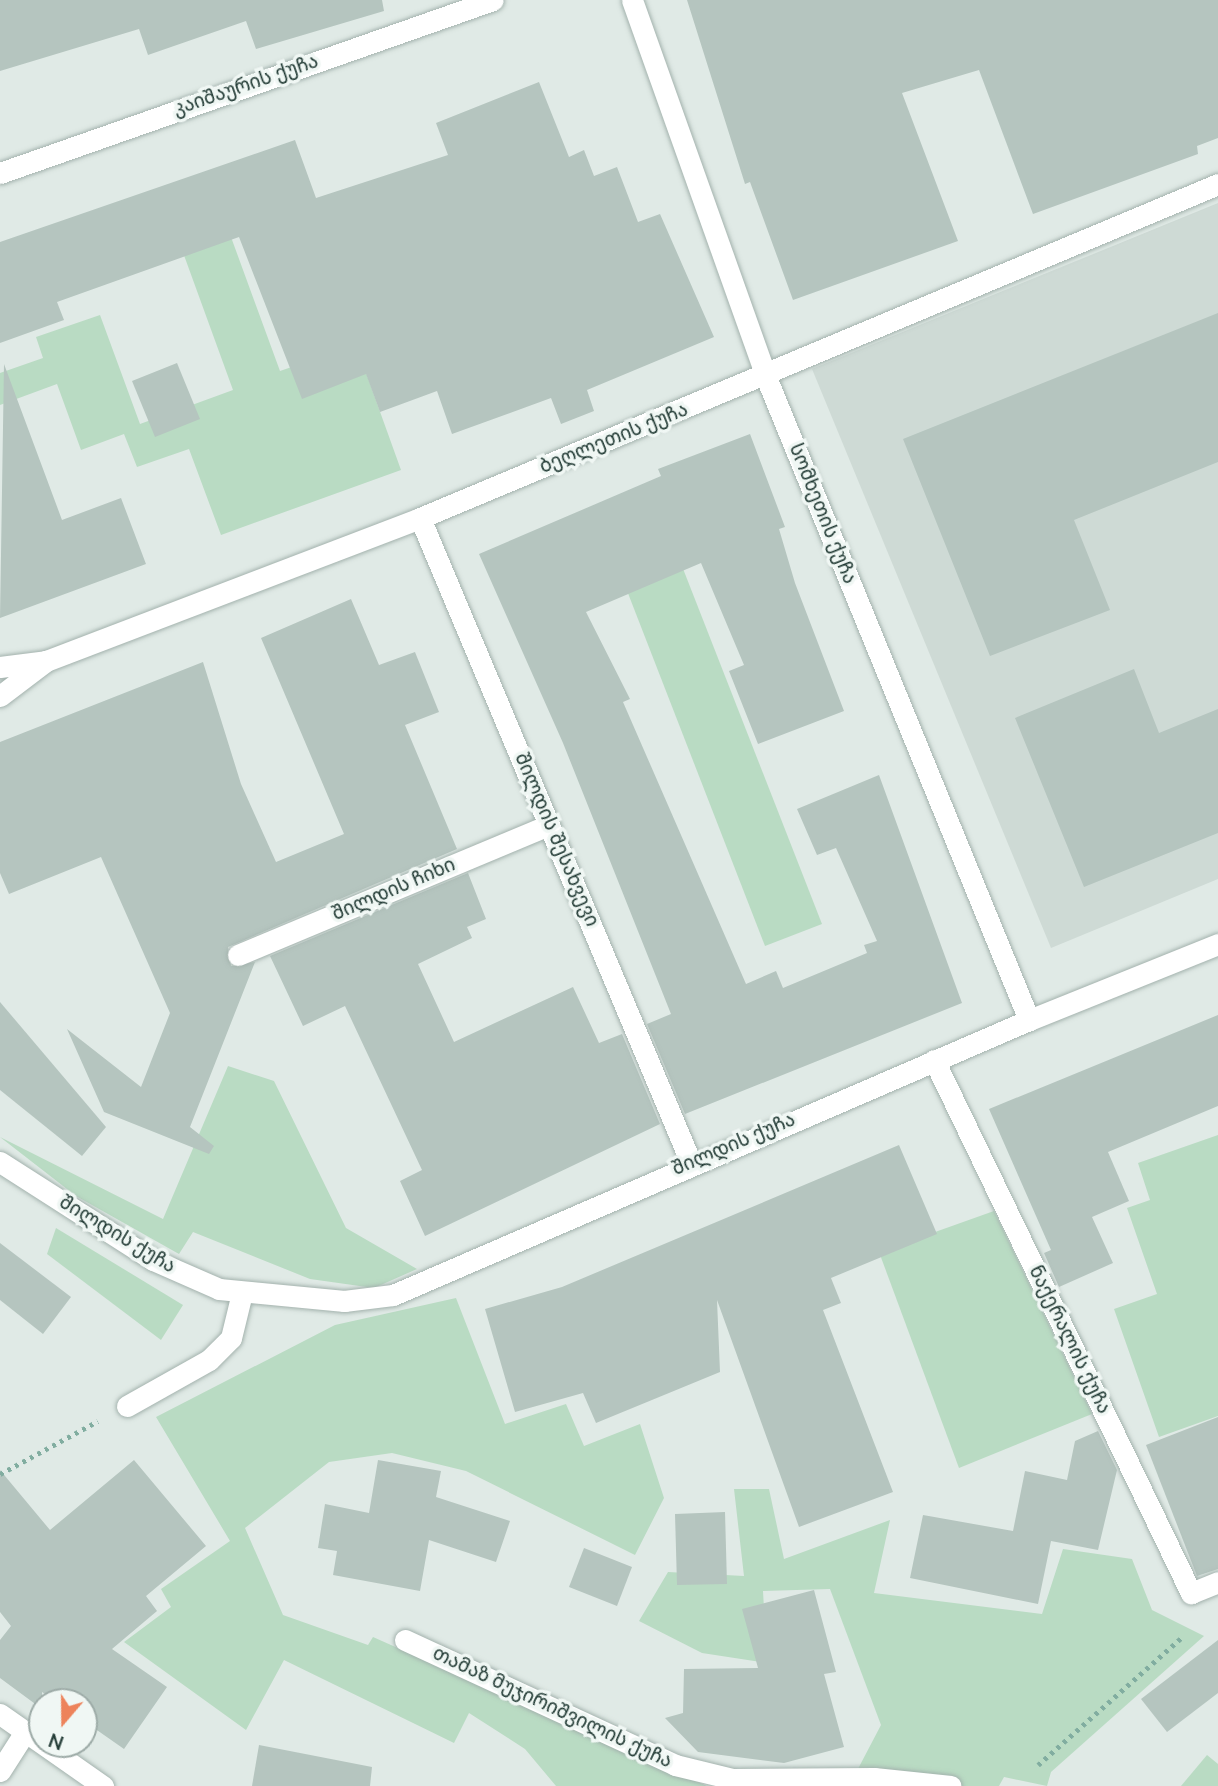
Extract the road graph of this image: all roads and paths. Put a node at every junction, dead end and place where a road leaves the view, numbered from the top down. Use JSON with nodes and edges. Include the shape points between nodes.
{"nodes":[{"id":1,"x":492,"y":0,"type":"edge"},
{"id":2,"x":632,"y":0,"type":"edge"},
{"id":3,"x":0,"y":173,"type":"edge"},
{"id":4,"x":1218,"y":184,"type":"edge"},
{"id":5,"x":766,"y":377,"type":"junction"},
{"id":6,"x":420,"y":518,"type":"junction"},
{"id":7,"x":46,"y":661,"type":"junction"},
{"id":8,"x":0,"y":667,"type":"edge"},
{"id":9,"x":0,"y":696,"type":"edge"},
{"id":10,"x":549,"y":825,"type":"junction"},
{"id":11,"x":1218,"y":944,"type":"edge"},
{"id":12,"x":238,"y":955,"type":"dead end"},
{"id":13,"x":1028,"y":1020,"type":"junction"},
{"id":14,"x":934,"y":1060,"type":"junction"},
{"id":15,"x":0,"y":1162,"type":"edge"},
{"id":16,"x":691,"y":1163,"type":"junction"},
{"id":17,"x":242,"y":1293,"type":"junction"},
{"id":18,"x":127,"y":1406,"type":"joint"},
{"id":19,"x":0,"y":1474,"type":"edge"},
{"id":20,"x":1218,"y":1582,"type":"edge"},
{"id":21,"x":1181,"y":1638,"type":"dead end"},
{"id":22,"x":405,"y":1640,"type":"dead end"},
{"id":23,"x":0,"y":1714,"type":"edge"},
{"id":24,"x":23,"y":1735,"type":"junction"},
{"id":25,"x":1038,"y":1765,"type":"dead end"},
{"id":26,"x":0,"y":1771,"type":"edge"},
{"id":27,"x":103,"y":1786,"type":"edge"},
{"id":28,"x":951,"y":1786,"type":"edge"}],
"edges":[{"from":1,"to":3,"type":"street","name":"კაიშაურის ქუჩა"},
{"from":2,"to":5,"type":"street","name":"სომხეთის ქუჩა"},
{"from":4,"to":5,"type":"street","name":"ბეღლეთის ქუჩა"},
{"from":5,"to":6,"type":"street","name":"ბეღლეთის ქუჩა"},
{"from":5,"to":13,"type":"street","name":"სომხეთის ქუჩა"},
{"from":6,"to":7,"type":"street","name":"ბეღლეთის ქუჩა"},
{"from":6,"to":10,"type":"street","name":"შილდის შესახვევი"},
{"from":7,"to":8,"type":"street","name":"ბეღლეთის ქუჩა"},
{"from":7,"to":9,"type":"street"},
{"from":10,"to":12,"type":"street","name":"შილდის ჩიხი"},
{"from":10,"to":16,"type":"street","name":"შილდის შესახვევი"},
{"from":11,"to":13,"type":"street","name":"შილდის ქუჩა"},
{"from":13,"to":14,"type":"street","name":"შილდის ქუჩა"},
{"from":14,"to":16,"type":"street","name":"შილდის ქუჩა"},
{"from":14,"to":20,"type":"street","name":"ნაქერალის ქუჩა","via":[[1191,1593]]},
{"from":15,"to":17,"type":"street","name":"შილდის ქუჩა","via":[[153,1260]]},
{"from":16,"to":17,"type":"street","name":"შილდის ქუჩა","via":[[393,1295],[344,1301]]},
{"from":17,"to":18,"type":"street","via":[[231,1338],[209,1360]]},
{"from":18,"to":19,"type":"path"},
{"from":21,"to":25,"type":"path"},
{"from":22,"to":28,"type":"street","name":"თამაზ მუჯირიშვილის ქუჩა","via":[[675,1765],[733,1779],[874,1778]]},
{"from":23,"to":24,"type":"street"},
{"from":24,"to":26,"type":"street"},
{"from":24,"to":27,"type":"street"}]}
